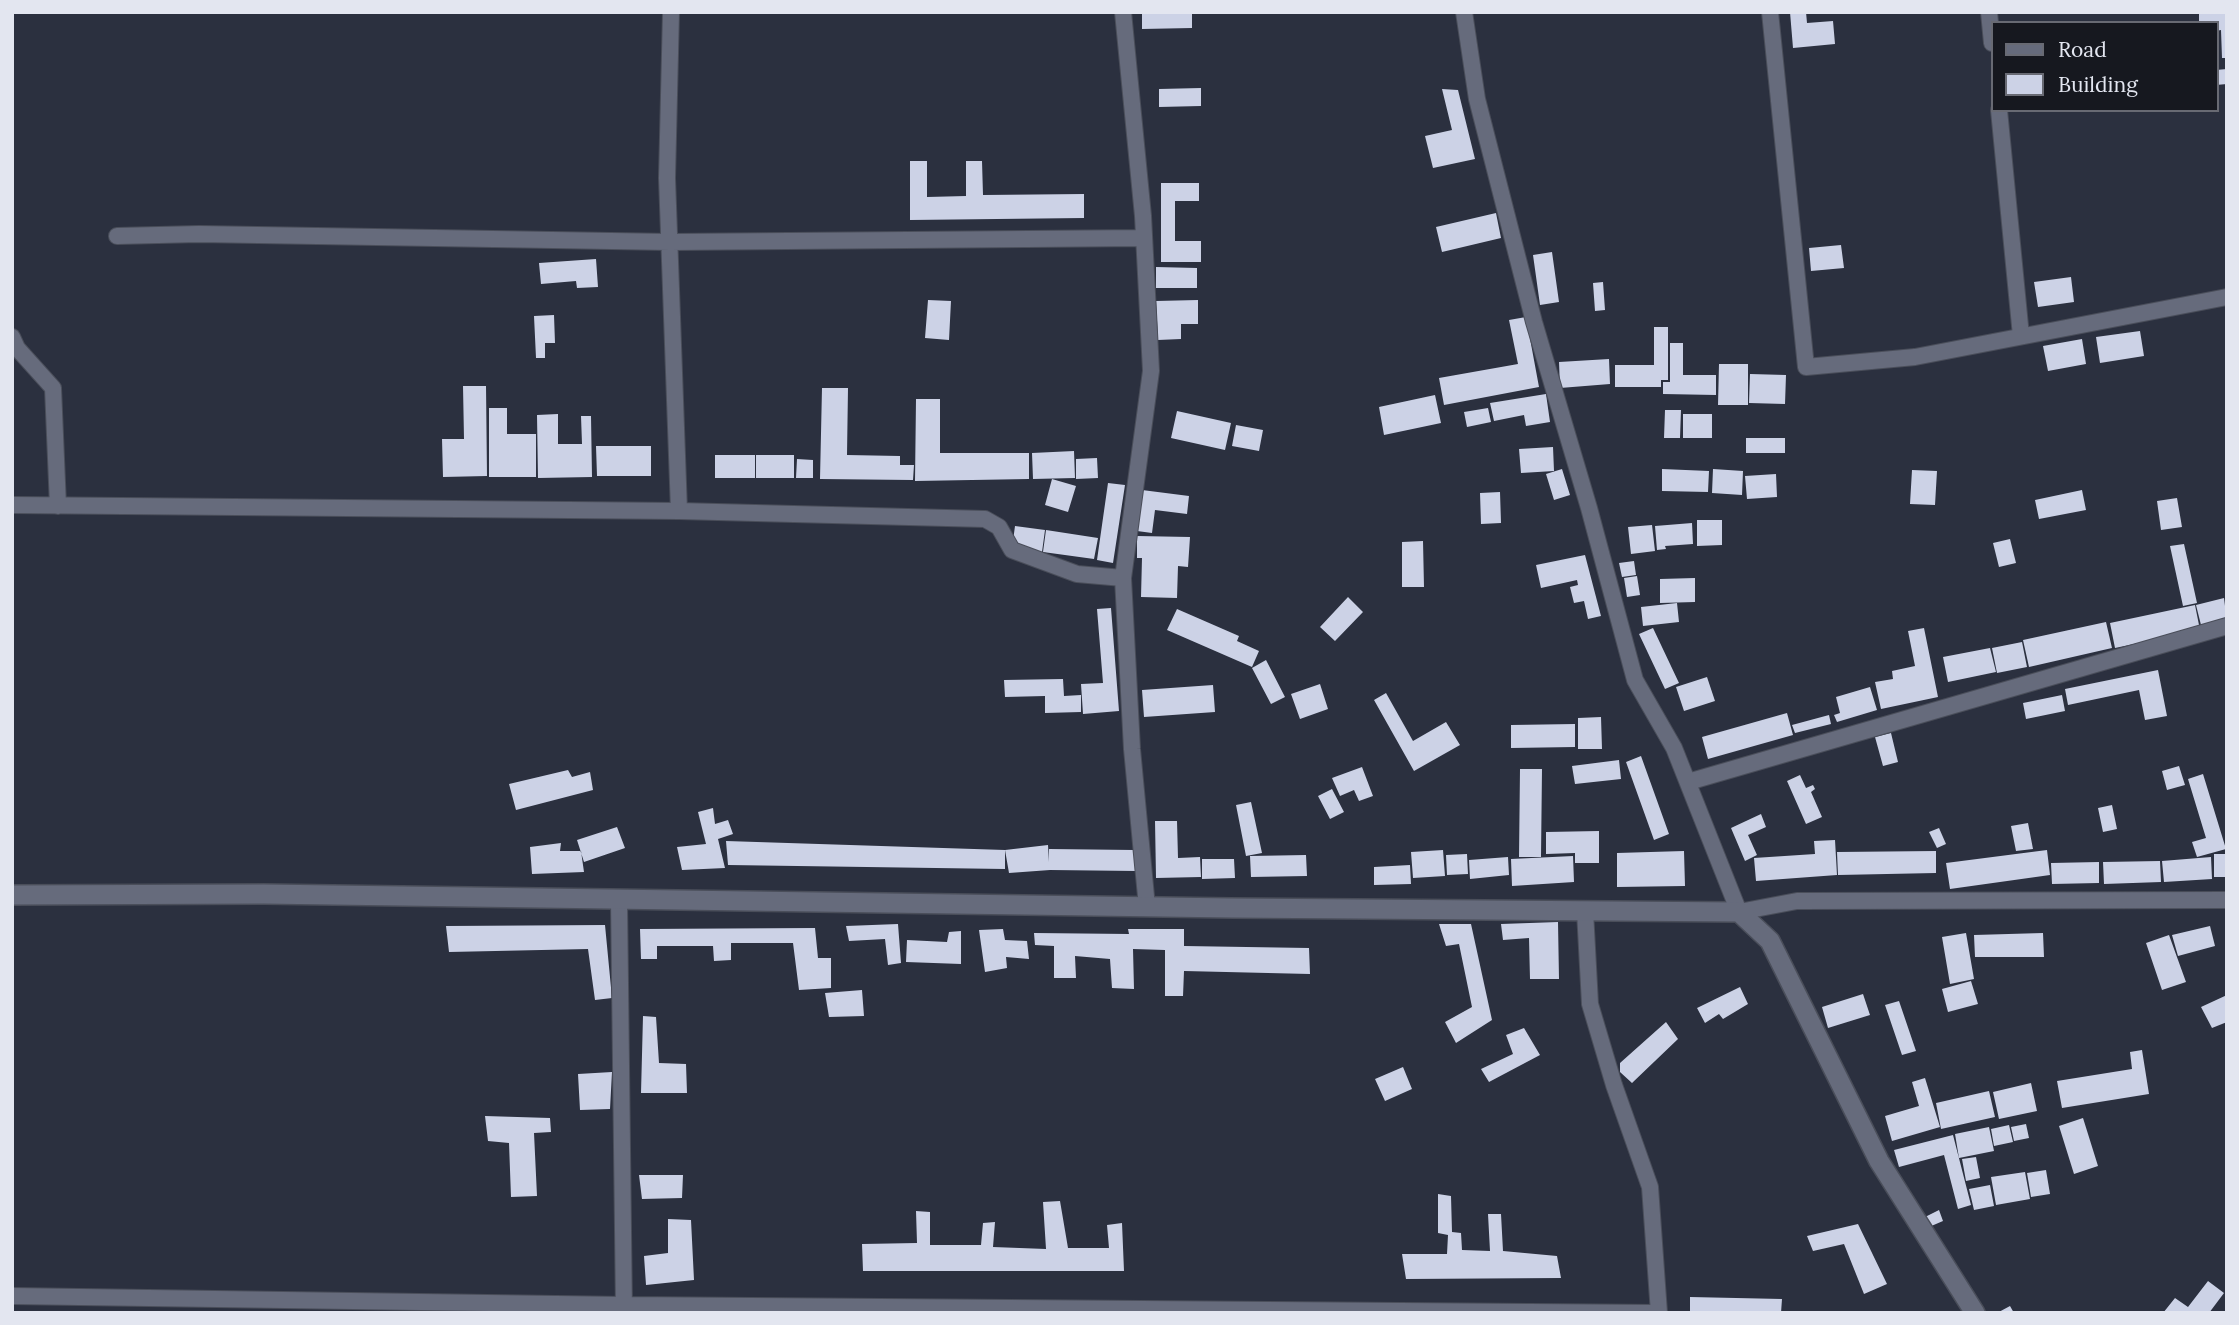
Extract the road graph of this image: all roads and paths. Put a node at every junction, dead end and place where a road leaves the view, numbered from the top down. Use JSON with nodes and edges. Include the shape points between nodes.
{"nodes":[{"id":1,"x":671,"y":12,"type":"edge"},
{"id":2,"x":1123,"y":12,"type":"edge"},
{"id":3,"x":1464,"y":12,"type":"edge"},
{"id":4,"x":1770,"y":12,"type":"edge"},
{"id":5,"x":1999,"y":112,"type":"edge"},
{"id":6,"x":117,"y":236,"type":"dead end"},
{"id":7,"x":1144,"y":238,"type":"junction"},
{"id":8,"x":670,"y":243,"type":"junction"},
{"id":9,"x":2227,"y":297,"type":"edge"},
{"id":10,"x":12,"y":337,"type":"edge"},
{"id":11,"x":2021,"y":337,"type":"junction"},
{"id":12,"x":12,"y":505,"type":"edge"},
{"id":13,"x":58,"y":506,"type":"junction"},
{"id":14,"x":679,"y":511,"type":"junction"},
{"id":15,"x":1123,"y":578,"type":"junction"},
{"id":16,"x":2227,"y":626,"type":"edge"},
{"id":17,"x":1688,"y":782,"type":"junction"},
{"id":18,"x":12,"y":895,"type":"edge"},
{"id":19,"x":619,"y":900,"type":"junction"},
{"id":20,"x":2227,"y":900,"type":"edge"},
{"id":21,"x":1147,"y":907,"type":"junction"},
{"id":22,"x":1585,"y":911,"type":"junction"},
{"id":23,"x":1739,"y":912,"type":"junction"},
{"id":24,"x":12,"y":1296,"type":"edge"},
{"id":25,"x":624,"y":1309,"type":"edge"},
{"id":26,"x":1284,"y":1311,"type":"edge"},
{"id":27,"x":1975,"y":1313,"type":"edge"}],
"edges":[{"from":1,"to":8,"type":"street"},
{"from":2,"to":7,"type":"street"},
{"from":3,"to":17,"type":"street","via":[[1477,99],[1534,322],[1635,680]]},
{"from":4,"to":11,"type":"street","via":[[1806,367],[1915,357]]},
{"from":5,"to":11,"type":"street"},
{"from":6,"to":8,"type":"street"},
{"from":7,"to":8,"type":"street"},
{"from":7,"to":15,"type":"street","via":[[1151,371]]},
{"from":8,"to":14,"type":"street"},
{"from":9,"to":11,"type":"street"},
{"from":10,"to":13,"type":"street","via":[[53,388]]},
{"from":12,"to":13,"type":"street"},
{"from":13,"to":14,"type":"street"},
{"from":14,"to":15,"type":"street","via":[[985,519],[999,527],[1012,550],[1077,573]]},
{"from":15,"to":21,"type":"street"},
{"from":16,"to":17,"type":"street"},
{"from":17,"to":23,"type":"street"},
{"from":18,"to":19,"type":"street"},
{"from":19,"to":21,"type":"street"},
{"from":19,"to":25,"type":"street"},
{"from":20,"to":23,"type":"street","via":[[1797,901]]},
{"from":21,"to":22,"type":"street"},
{"from":22,"to":23,"type":"street"},
{"from":22,"to":26,"type":"street","via":[[1590,1004],[1650,1188],[1659,1313]]},
{"from":23,"to":27,"type":"street","via":[[1770,941],[1879,1161]]},
{"from":24,"to":25,"type":"street"},
{"from":25,"to":26,"type":"street"}]}
